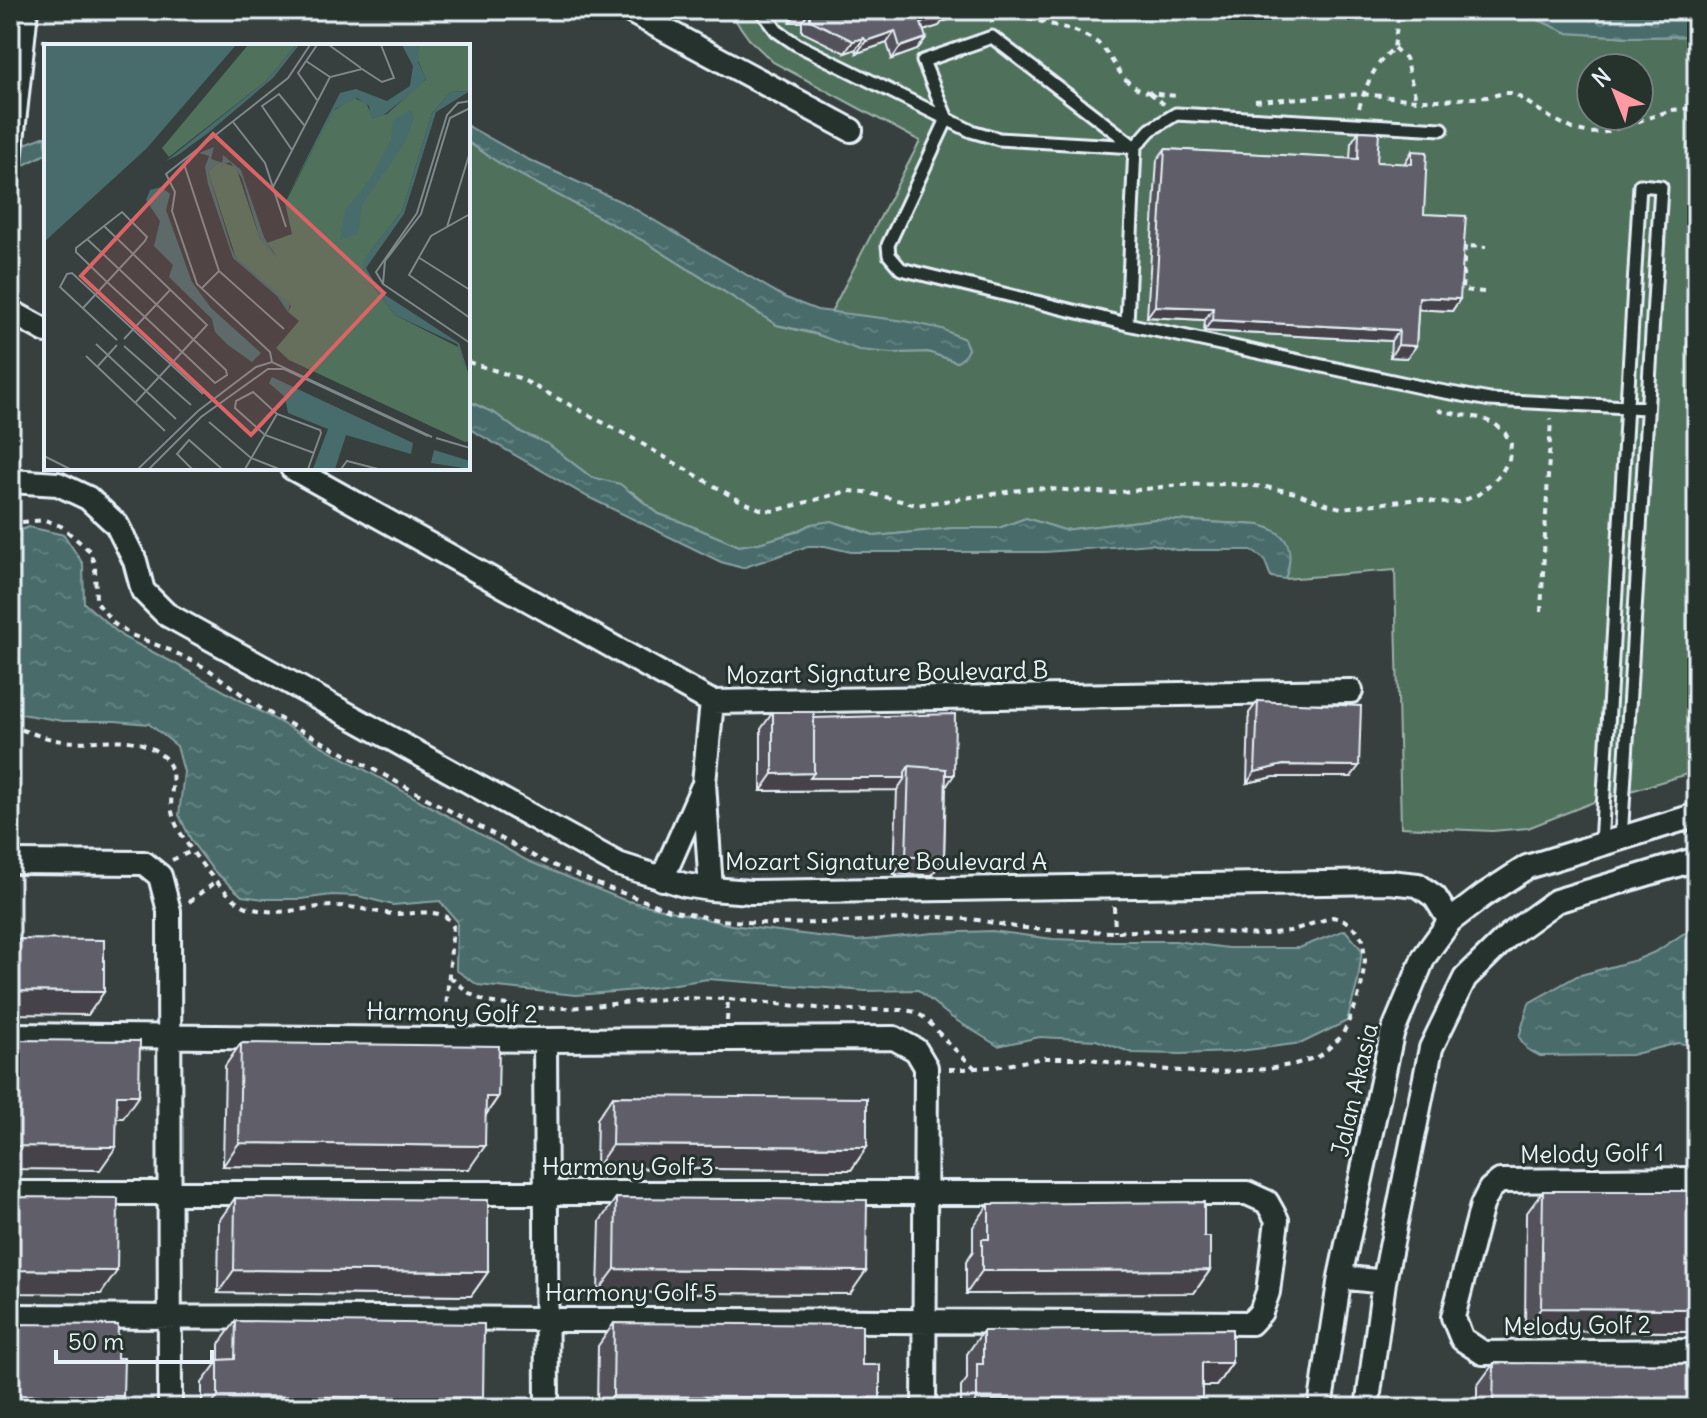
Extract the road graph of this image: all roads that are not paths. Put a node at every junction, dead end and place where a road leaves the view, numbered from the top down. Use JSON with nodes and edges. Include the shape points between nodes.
{"nodes":[{"id":1,"x":26,"y":10,"type":"edge"},
{"id":2,"x":628,"y":10,"type":"edge"},
{"id":3,"x":761,"y":10,"type":"edge"},
{"id":4,"x":947,"y":119,"type":"junction"},
{"id":5,"x":1442,"y":129,"type":"dead end"},
{"id":6,"x":851,"y":130,"type":"dead end"},
{"id":7,"x":1135,"y":147,"type":"junction"},
{"id":8,"x":10,"y":160,"type":"edge"},
{"id":9,"x":10,"y":311,"type":"edge"},
{"id":10,"x":1127,"y":324,"type":"junction"},
{"id":11,"x":44,"y":330,"type":"edge"},
{"id":12,"x":1627,"y":406,"type":"junction"},
{"id":13,"x":1647,"y":408,"type":"junction"},
{"id":14,"x":296,"y":470,"type":"edge"},
{"id":15,"x":10,"y":481,"type":"edge"},
{"id":16,"x":1351,"y":691,"type":"dead end"},
{"id":17,"x":712,"y":702,"type":"junction"},
{"id":18,"x":704,"y":783,"type":"junction"},
{"id":19,"x":1697,"y":815,"type":"edge"},
{"id":20,"x":1611,"y":842,"type":"junction"},
{"id":21,"x":1697,"y":859,"type":"edge"},
{"id":22,"x":10,"y":862,"type":"edge"},
{"id":23,"x":662,"y":879,"type":"junction"},
{"id":24,"x":711,"y":889,"type":"junction"},
{"id":25,"x":1450,"y":921,"type":"junction"},
{"id":26,"x":10,"y":1035,"type":"edge"},
{"id":27,"x":169,"y":1036,"type":"junction"},
{"id":28,"x":545,"y":1040,"type":"junction"},
{"id":29,"x":1697,"y":1179,"type":"edge"},
{"id":30,"x":10,"y":1193,"type":"edge"},
{"id":31,"x":169,"y":1193,"type":"junction"},
{"id":32,"x":546,"y":1193,"type":"junction"},
{"id":33,"x":925,"y":1193,"type":"junction"},
{"id":34,"x":1340,"y":1277,"type":"junction"},
{"id":35,"x":1384,"y":1282,"type":"junction"},
{"id":36,"x":10,"y":1316,"type":"edge"},
{"id":37,"x":170,"y":1317,"type":"junction"},
{"id":38,"x":547,"y":1319,"type":"junction"},
{"id":39,"x":924,"y":1321,"type":"junction"},
{"id":40,"x":1251,"y":1323,"type":"joint"},
{"id":41,"x":1462,"y":1339,"type":"joint"},
{"id":42,"x":1697,"y":1351,"type":"edge"},
{"id":43,"x":170,"y":1408,"type":"edge"},
{"id":44,"x":547,"y":1408,"type":"edge"},
{"id":45,"x":924,"y":1408,"type":"edge"},
{"id":46,"x":1320,"y":1408,"type":"edge"},
{"id":47,"x":1367,"y":1408,"type":"edge"}],
"edges":[{"from":1,"to":8,"type":"street"},
{"from":2,"to":6,"type":"street"},
{"from":3,"to":4,"type":"lane","via":[[796,44]]},
{"from":4,"to":7,"type":"lane","via":[[999,139]]},
{"from":4,"to":7,"type":"lane","via":[[923,61],[992,37]]},
{"from":4,"to":10,"type":"lane","via":[[888,245],[901,269]]},
{"from":5,"to":7,"type":"lane","via":[[1176,114]]},
{"from":7,"to":10,"type":"lane"},
{"from":9,"to":11,"type":"street"},
{"from":10,"to":12,"type":"lane","via":[[1490,400]]},
{"from":12,"to":13,"type":"lane"},
{"from":12,"to":13,"type":"lane","via":[[1640,185],[1661,187]]},
{"from":12,"to":20,"type":"lane"},
{"from":13,"to":20,"type":"lane"},
{"from":14,"to":17,"type":"street","name":"Mozart Signature Boulevard B"},
{"from":15,"to":23,"type":"street","name":"Mozart Signature Boulevard A","via":[[58,484],[88,498],[117,525],[143,591],[166,614],[618,864]]},
{"from":16,"to":17,"type":"street","name":"Mozart Signature Boulevard B"},
{"from":17,"to":18,"type":"street"},
{"from":18,"to":23,"type":"street"},
{"from":18,"to":24,"type":"street"},
{"from":19,"to":20,"type":"street","name":"Jalan Akasia"},
{"from":20,"to":25,"type":"street","name":"Jalan Akasia","via":[[1527,867]]},
{"from":21,"to":35,"type":"street","via":[[1556,901],[1509,935],[1465,978],[1431,1048]]},
{"from":22,"to":27,"type":"street","via":[[144,863],[160,876],[169,911]]},
{"from":23,"to":24,"type":"street","name":"Mozart Signature Boulevard A"},
{"from":24,"to":25,"type":"street","name":"Mozart Signature Boulevard A","via":[[1389,882],[1418,885],[1435,897]]},
{"from":25,"to":34,"type":"street","name":"Jalan Akasia","via":[[1424,957],[1392,1034]]},
{"from":26,"to":27,"type":"street","name":"Harmony Golf 2"},
{"from":27,"to":28,"type":"street","name":"Harmony Golf 2"},
{"from":27,"to":31,"type":"street"},
{"from":28,"to":32,"type":"street"},
{"from":28,"to":33,"type":"street","name":"Harmony Golf 2","via":[[894,1038],[916,1050],[926,1067]]},
{"from":29,"to":41,"type":"street","name":"Melody Golf 1","via":[[1500,1181],[1482,1205],[1453,1317]]},
{"from":30,"to":31,"type":"street","name":"Harmony Golf 3"},
{"from":31,"to":32,"type":"street","name":"Harmony Golf 3"},
{"from":31,"to":37,"type":"street"},
{"from":32,"to":33,"type":"street","name":"Harmony Golf 3"},
{"from":32,"to":38,"type":"street"},
{"from":33,"to":39,"type":"street"},
{"from":33,"to":40,"type":"street","name":"Harmony Golf 3","via":[[1247,1193],[1267,1202],[1277,1220],[1268,1292]]},
{"from":34,"to":35,"type":"street"},
{"from":34,"to":46,"type":"street","name":"Jalan Akasia"},
{"from":35,"to":47,"type":"street"},
{"from":36,"to":37,"type":"street","name":"Harmony Golf 5"},
{"from":37,"to":38,"type":"street","name":"Harmony Golf 5"},
{"from":37,"to":43,"type":"street"},
{"from":38,"to":39,"type":"street","name":"Harmony Golf 5"},
{"from":38,"to":44,"type":"street"},
{"from":39,"to":40,"type":"street","name":"Harmony Golf 5"},
{"from":39,"to":45,"type":"street"},
{"from":41,"to":42,"type":"street","name":"Melody Golf 2","via":[[1483,1353]]}]}
